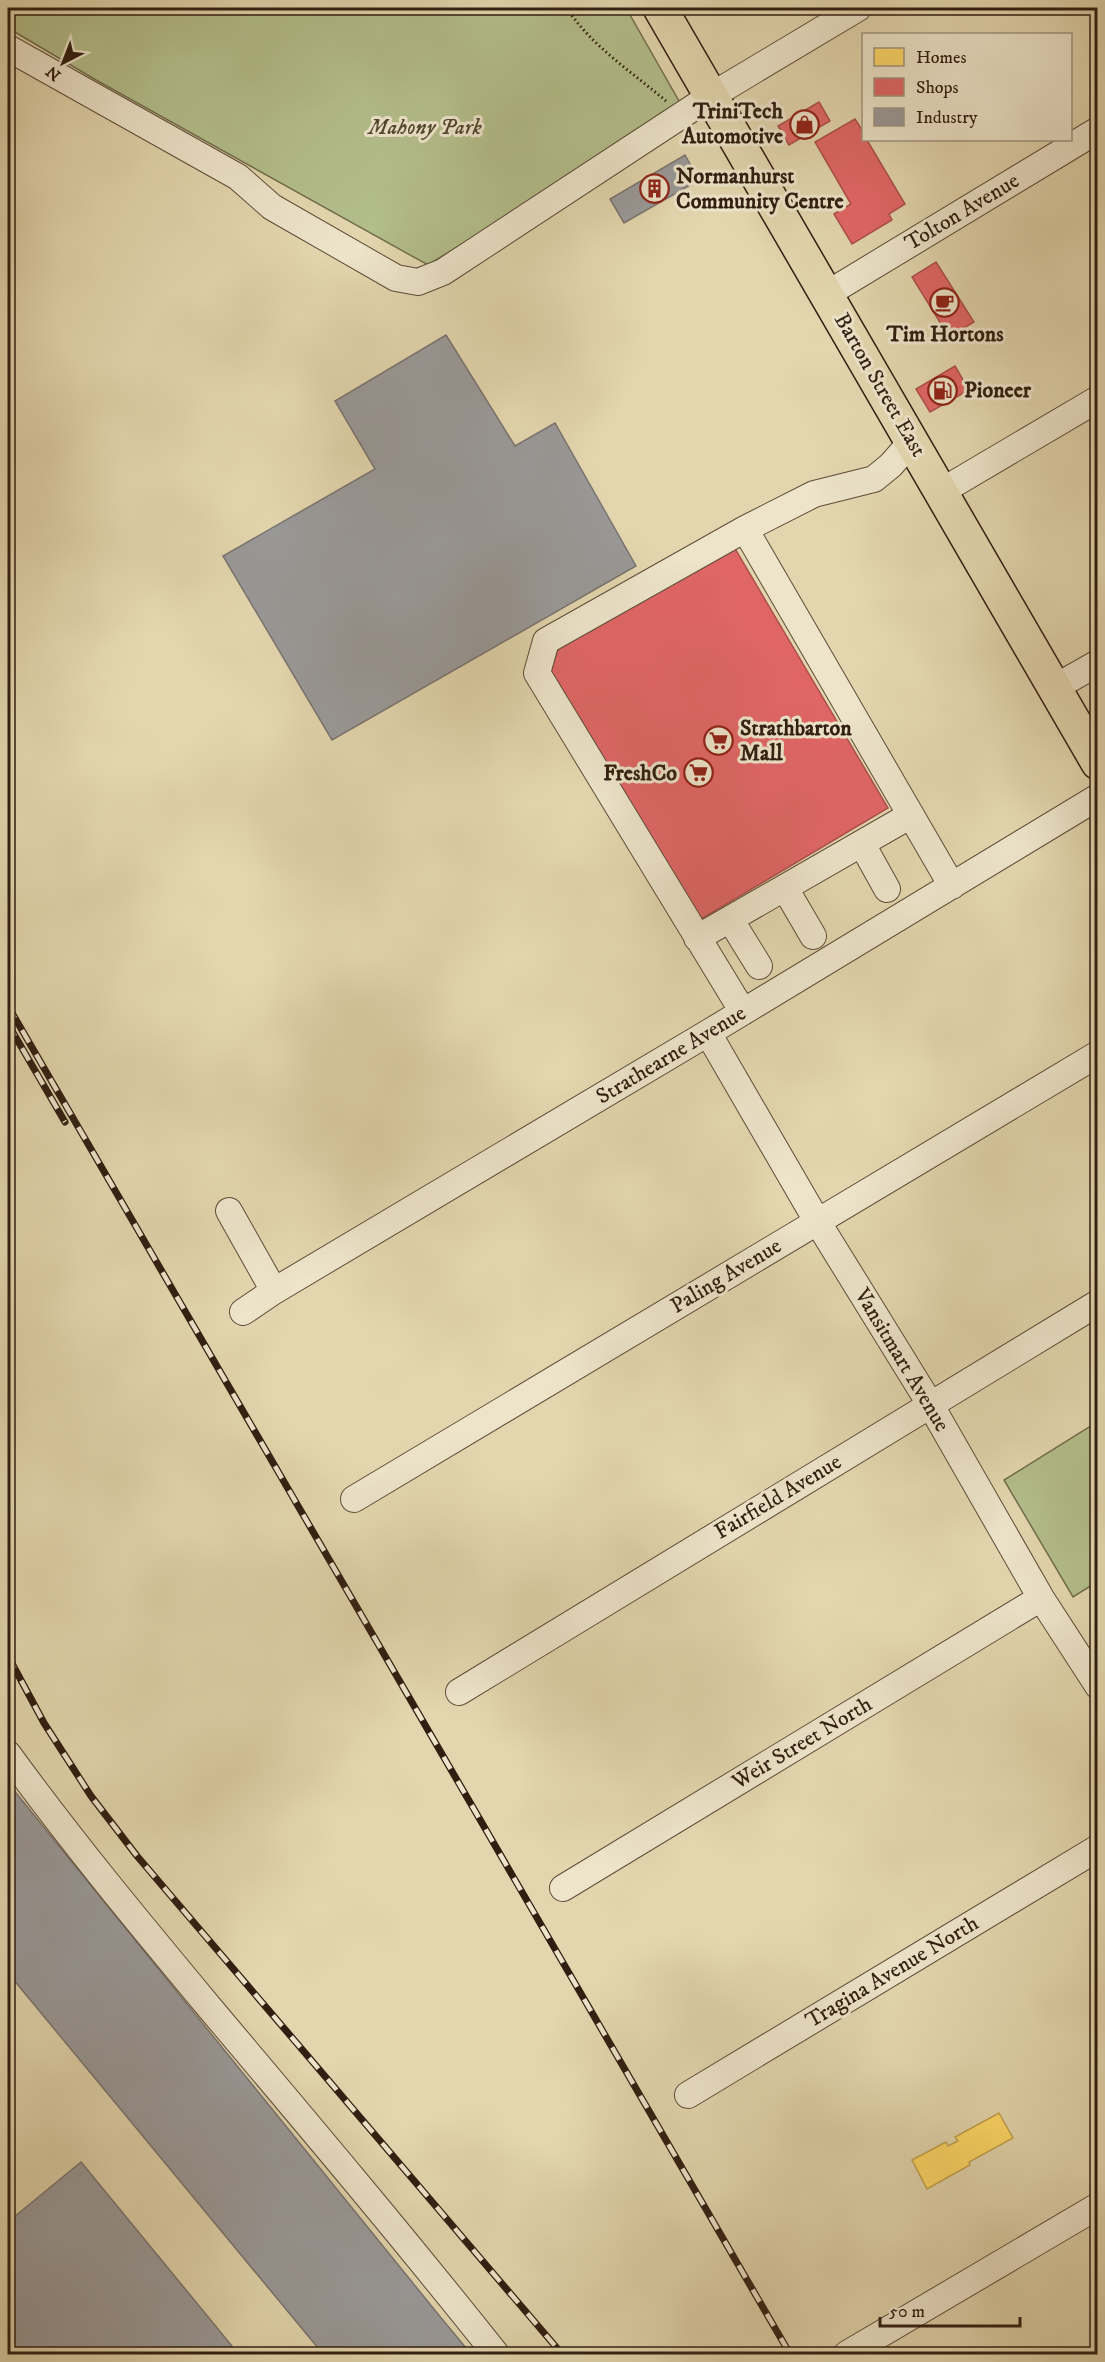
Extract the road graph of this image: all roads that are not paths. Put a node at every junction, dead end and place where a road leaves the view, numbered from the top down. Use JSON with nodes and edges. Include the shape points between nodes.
{"nodes":[{"id":1,"x":660,"y":8,"type":"edge"},
{"id":2,"x":858,"y":8,"type":"edge"},
{"id":3,"x":8,"y":48,"type":"edge"},
{"id":4,"x":711,"y":96,"type":"junction"},
{"id":5,"x":1098,"y":130,"type":"edge"},
{"id":6,"x":827,"y":294,"type":"junction"},
{"id":7,"x":1098,"y":399,"type":"edge"},
{"id":8,"x":912,"y":441,"type":"junction"},
{"id":9,"x":942,"y":492,"type":"junction"},
{"id":10,"x":745,"y":529,"type":"junction"},
{"id":11,"x":1098,"y":663,"type":"edge"},
{"id":12,"x":1054,"y":688,"type":"junction"},
{"id":13,"x":1098,"y":763,"type":"edge"},
{"id":14,"x":1098,"y":797,"type":"edge"},
{"id":15,"x":911,"y":816,"type":"junction"},
{"id":16,"x":862,"y":844,"type":"junction"},
{"id":17,"x":952,"y":886,"type":"junction"},
{"id":18,"x":785,"y":888,"type":"junction"},
{"id":19,"x":887,"y":889,"type":"dead end"},
{"id":20,"x":730,"y":919,"type":"junction"},
{"id":21,"x":813,"y":936,"type":"dead end"},
{"id":22,"x":698,"y":938,"type":"junction"},
{"id":23,"x":759,"y":966,"type":"dead end"},
{"id":24,"x":743,"y":1012,"type":"junction"},
{"id":25,"x":708,"y":1033,"type":"junction"},
{"id":26,"x":1098,"y":1054,"type":"edge"},
{"id":27,"x":229,"y":1211,"type":"dead end"},
{"id":28,"x":817,"y":1221,"type":"junction"},
{"id":29,"x":274,"y":1290,"type":"junction"},
{"id":30,"x":1098,"y":1303,"type":"edge"},
{"id":31,"x":243,"y":1312,"type":"dead end"},
{"id":32,"x":930,"y":1404,"type":"junction"},
{"id":33,"x":354,"y":1499,"type":"dead end"},
{"id":34,"x":1041,"y":1598,"type":"junction"},
{"id":35,"x":1098,"y":1686,"type":"edge"},
{"id":36,"x":459,"y":1692,"type":"dead end"},
{"id":37,"x":8,"y":1754,"type":"edge"},
{"id":38,"x":1098,"y":1848,"type":"edge"},
{"id":39,"x":563,"y":1888,"type":"dead end"},
{"id":40,"x":688,"y":2096,"type":"dead end"},
{"id":41,"x":1098,"y":2206,"type":"edge"},
{"id":42,"x":496,"y":2355,"type":"edge"},
{"id":43,"x":847,"y":2355,"type":"edge"}],
"edges":[{"from":1,"to":4,"type":"main road","name":"Barton Street East"},
{"from":2,"to":4,"type":"street"},
{"from":3,"to":4,"type":"street","via":[[238,177],[272,207],[396,278],[418,282],[443,272]]},
{"from":4,"to":6,"type":"main road","name":"Barton Street East"},
{"from":5,"to":6,"type":"street","name":"Tolton Avenue"},
{"from":6,"to":8,"type":"main road","name":"Barton Street East"},
{"from":7,"to":9,"type":"street"},
{"from":8,"to":9,"type":"main road","name":"Barton Street East"},
{"from":8,"to":10,"type":"street","via":[[874,478],[814,494]]},
{"from":9,"to":12,"type":"main road","name":"Barton Street East"},
{"from":10,"to":15,"type":"street"},
{"from":10,"to":22,"type":"street","via":[[546,640],[537,673]]},
{"from":11,"to":12,"type":"street"},
{"from":12,"to":13,"type":"main road","name":"Barton Street East"},
{"from":14,"to":17,"type":"street","name":"Strathearne Avenue"},
{"from":15,"to":16,"type":"street"},
{"from":15,"to":17,"type":"street"},
{"from":16,"to":18,"type":"street"},
{"from":16,"to":19,"type":"street"},
{"from":17,"to":24,"type":"street","name":"Strathearne Avenue"},
{"from":18,"to":20,"type":"street"},
{"from":18,"to":21,"type":"street"},
{"from":20,"to":22,"type":"street"},
{"from":20,"to":23,"type":"street"},
{"from":22,"to":24,"type":"street"},
{"from":24,"to":25,"type":"street","name":"Strathearne Avenue"},
{"from":25,"to":28,"type":"street","name":"Vansitmart Avenue"},
{"from":25,"to":29,"type":"street","name":"Strathearne Avenue"},
{"from":26,"to":28,"type":"street","name":"Paling Avenue"},
{"from":27,"to":29,"type":"street"},
{"from":28,"to":32,"type":"street","name":"Vansitmart Avenue"},
{"from":28,"to":33,"type":"street","name":"Paling Avenue"},
{"from":29,"to":31,"type":"street","name":"Strathearne Avenue"},
{"from":30,"to":32,"type":"street","name":"Fairfield Avenue"},
{"from":32,"to":34,"type":"street","name":"Vansitmart Avenue"},
{"from":32,"to":36,"type":"street","name":"Fairfield Avenue"},
{"from":34,"to":35,"type":"street","name":"Vansitmart Avenue"},
{"from":34,"to":39,"type":"street","name":"Weir Street North"},
{"from":37,"to":42,"type":"street","via":[[129,1910]]},
{"from":38,"to":40,"type":"street","name":"Tragina Avenue North"},
{"from":41,"to":43,"type":"street"}]}
